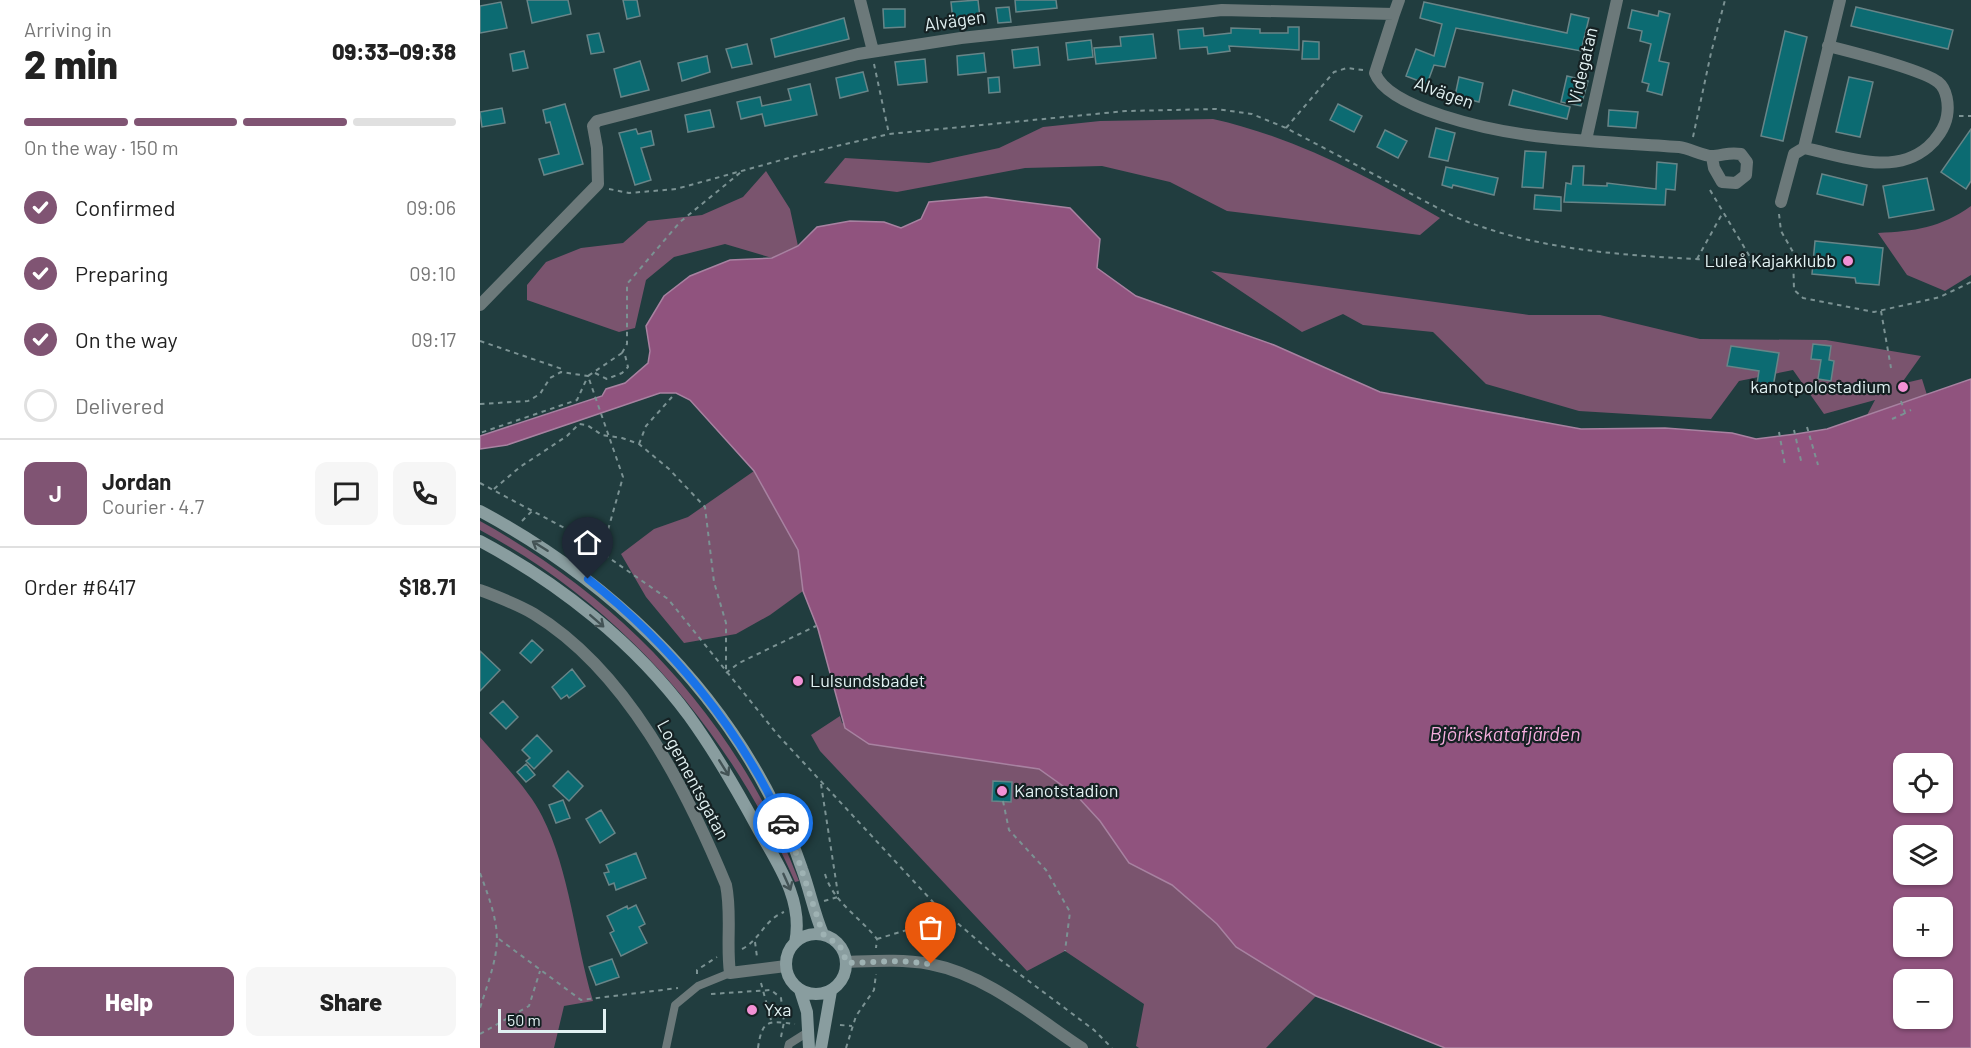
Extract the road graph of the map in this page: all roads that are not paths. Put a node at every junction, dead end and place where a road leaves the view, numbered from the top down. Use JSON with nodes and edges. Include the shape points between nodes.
{"nodes":[{"id":1,"x":860,"y":0,"type":"edge"},
{"id":2,"x":1399,"y":0,"type":"edge"},
{"id":3,"x":1617,"y":0,"type":"edge"},
{"id":4,"x":1840,"y":0,"type":"edge"},
{"id":5,"x":1394,"y":14,"type":"junction"},
{"id":6,"x":1828,"y":46,"type":"junction"},
{"id":7,"x":873,"y":51,"type":"junction"},
{"id":8,"x":1586,"y":140,"type":"junction"},
{"id":9,"x":1804,"y":148,"type":"junction"},
{"id":10,"x":1712,"y":157,"type":"dead end"},
{"id":11,"x":1781,"y":202,"type":"road end"},
{"id":12,"x":480,"y":305,"type":"edge"},
{"id":13,"x":480,"y":511,"type":"edge"},
{"id":14,"x":480,"y":541,"type":"edge"},
{"id":15,"x":480,"y":590,"type":"edge"},
{"id":16,"x":823,"y":934,"type":"junction"},
{"id":17,"x":795,"y":943,"type":"junction"},
{"id":18,"x":847,"y":963,"type":"junction"},
{"id":19,"x":786,"y":966,"type":"junction"},
{"id":20,"x":730,"y":972,"type":"junction"},
{"id":21,"x":800,"y":990,"type":"junction"},
{"id":22,"x":831,"y":991,"type":"junction"},
{"id":23,"x":808,"y":1028,"type":"junction"},
{"id":24,"x":666,"y":1048,"type":"edge"},
{"id":25,"x":788,"y":1048,"type":"edge"},
{"id":26,"x":808,"y":1048,"type":"edge"},
{"id":27,"x":820,"y":1048,"type":"edge"},
{"id":28,"x":1082,"y":1048,"type":"edge"}],
"edges":[{"from":1,"to":7,"type":"street"},
{"from":2,"to":5,"type":"street"},
{"from":3,"to":8,"type":"street","name":"Videgatan"},
{"from":4,"to":6,"type":"street"},
{"from":5,"to":7,"type":"street","name":"Alvägen","via":[[1222,10]]},
{"from":5,"to":8,"type":"street","name":"Alvägen","via":[[1375,73],[1386,89],[1430,111],[1527,135]]},
{"from":6,"to":9,"type":"street"},
{"from":6,"to":9,"type":"street","via":[[1939,83],[1946,93],[1947,117],[1934,142],[1903,161],[1885,164]]},
{"from":7,"to":12,"type":"street","name":"Alvägen","via":[[597,121],[593,126],[598,184]]},
{"from":8,"to":10,"type":"street","name":"Alvägen","via":[[1694,150]]},
{"from":9,"to":11,"type":"street","via":[[1794,154]]},
{"from":16,"to":13,"type":"main road","one_way":true,"via":[[795,850],[775,805],[734,736],[698,687],[604,592],[554,555]]},
{"from":14,"to":17,"type":"main road","one_way":true,"via":[[578,604],[675,699],[728,774],[780,868],[796,909]]},
{"from":15,"to":20,"type":"street","name":"Logementsgatan","via":[[537,615],[571,642],[606,676],[655,742],[726,885],[730,901]]},
{"from":16,"to":17,"type":"main road","via":[[808,935]]},
{"from":16,"to":18,"type":"main road","via":[[840,946]]},
{"from":17,"to":19,"type":"main road"},
{"from":18,"to":22,"type":"main road","via":[[842,981]]},
{"from":18,"to":28,"type":"street","via":[[921,963],[961,973],[1001,993]]},
{"from":19,"to":20,"type":"street"},
{"from":19,"to":21,"type":"main road","via":[[790,979]]},
{"from":20,"to":24,"type":"lane","via":[[698,986],[675,1005]]},
{"from":21,"to":22,"type":"main road","via":[[815,995]]},
{"from":21,"to":23,"type":"main road"},
{"from":22,"to":27,"type":"main road"},
{"from":23,"to":25,"type":"lane"},
{"from":23,"to":26,"type":"main road"}]}
